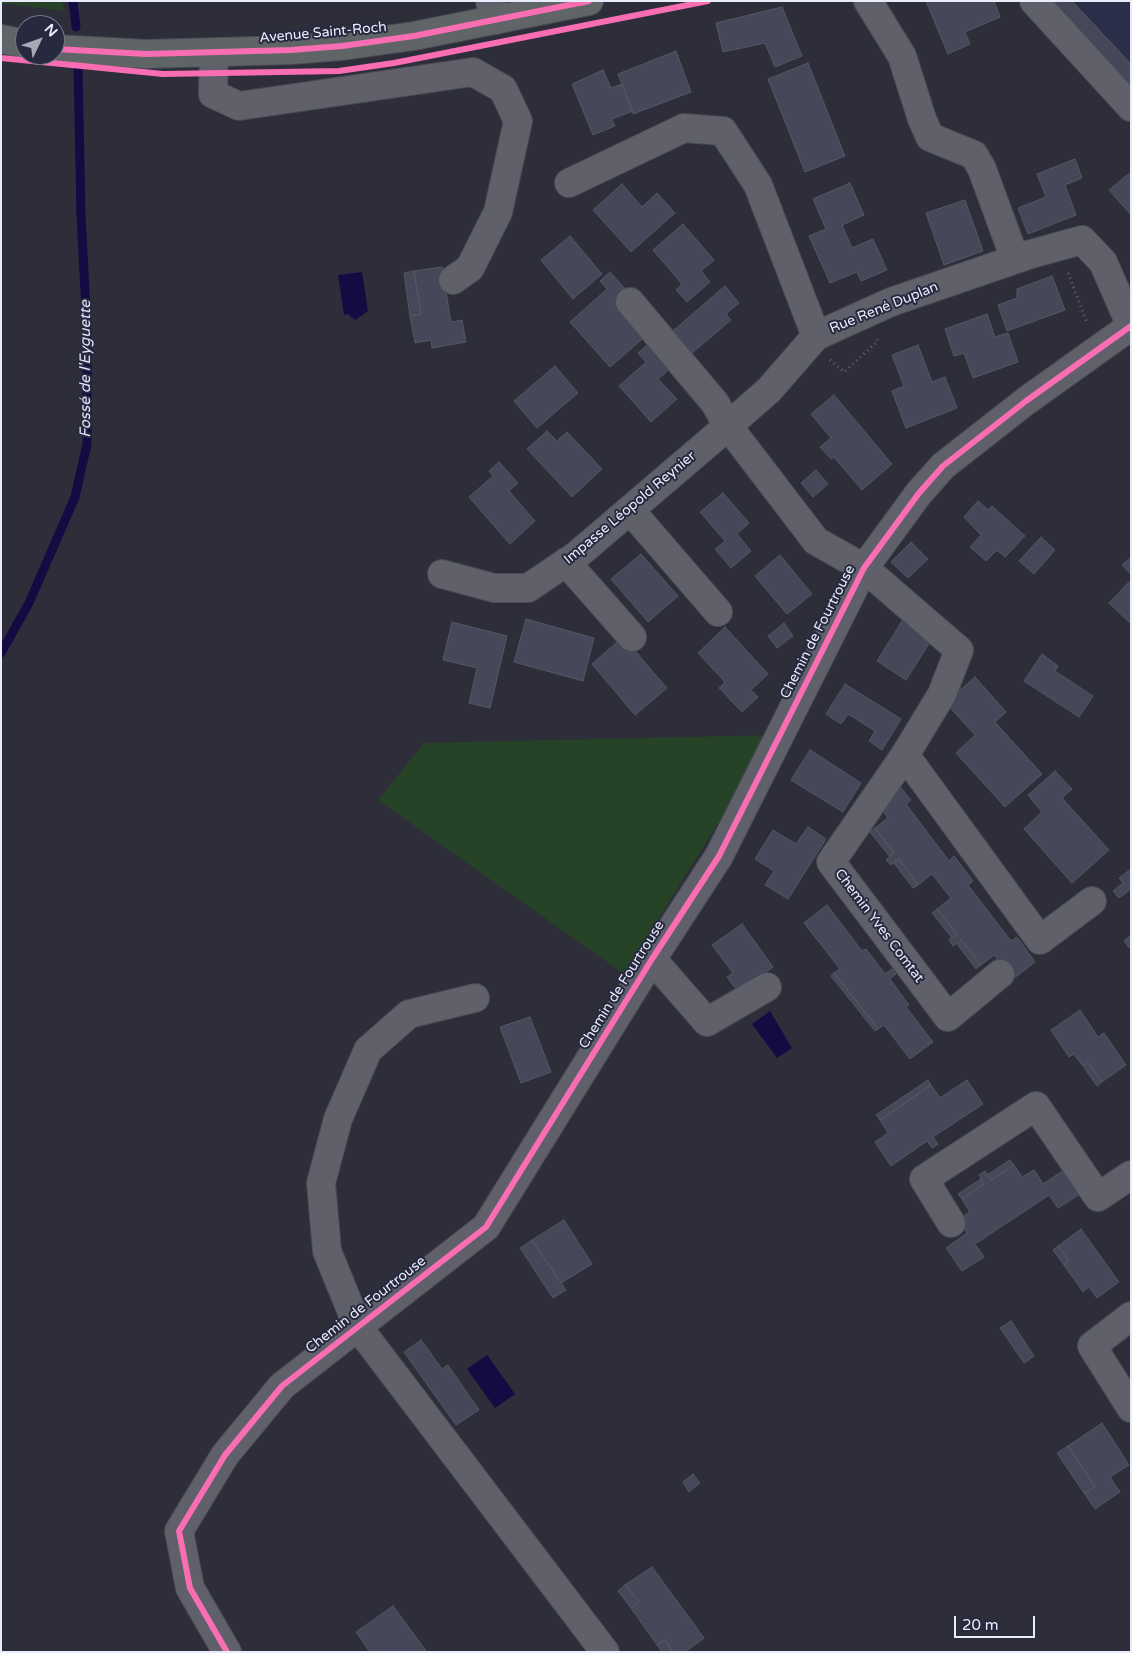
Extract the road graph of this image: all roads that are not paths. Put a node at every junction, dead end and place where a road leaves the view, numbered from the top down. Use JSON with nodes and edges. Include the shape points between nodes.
{"nodes":[{"id":1,"x":589,"y":1,"type":"edge"},
{"id":2,"x":868,"y":1,"type":"edge"},
{"id":3,"x":1034,"y":1,"type":"edge"},
{"id":4,"x":493,"y":10,"type":"edge"},
{"id":5,"x":1,"y":39,"type":"edge"},
{"id":6,"x":15,"y":42,"type":"edge"},
{"id":7,"x":65,"y":50,"type":"edge"},
{"id":8,"x":214,"y":52,"type":"junction"},
{"id":9,"x":1131,"y":107,"type":"edge"},
{"id":10,"x":569,"y":183,"type":"dead end"},
{"id":11,"x":1016,"y":259,"type":"junction"},
{"id":12,"x":453,"y":280,"type":"dead end"},
{"id":13,"x":630,"y":302,"type":"dead end"},
{"id":14,"x":1131,"y":326,"type":"edge"},
{"id":15,"x":816,"y":336,"type":"junction"},
{"id":16,"x":728,"y":426,"type":"junction"},
{"id":17,"x":630,"y":510,"type":"junction"},
{"id":18,"x":566,"y":562,"type":"junction"},
{"id":19,"x":864,"y":568,"type":"junction"},
{"id":20,"x":442,"y":574,"type":"dead end"},
{"id":21,"x":718,"y":612,"type":"dead end"},
{"id":22,"x":632,"y":637,"type":"dead end"},
{"id":23,"x":906,"y":755,"type":"junction"},
{"id":24,"x":1092,"y":901,"type":"dead end"},
{"id":25,"x":652,"y":959,"type":"junction"},
{"id":26,"x":1000,"y":974,"type":"dead end"},
{"id":27,"x":767,"y":987,"type":"dead end"},
{"id":28,"x":475,"y":998,"type":"dead end"},
{"id":29,"x":1131,"y":1175,"type":"edge"},
{"id":30,"x":951,"y":1223,"type":"dead end"},
{"id":31,"x":1131,"y":1316,"type":"edge"},
{"id":32,"x":358,"y":1327,"type":"junction"},
{"id":33,"x":1131,"y":1408,"type":"edge"},
{"id":34,"x":227,"y":1652,"type":"edge"},
{"id":35,"x":605,"y":1652,"type":"edge"}],
"edges":[{"from":1,"to":4,"type":"main road","name":"Avenue Saint-Roch"},
{"from":2,"to":11,"type":"street","via":[[902,56],[930,137],[974,155]]},
{"from":3,"to":9,"type":"street"},
{"from":4,"to":8,"type":"main road","name":"Avenue Saint-Roch","via":[[414,36],[342,46]]},
{"from":5,"to":6,"type":"main road"},
{"from":7,"to":8,"type":"main road","name":"Avenue Saint-Roch","via":[[137,54]]},
{"from":8,"to":12,"type":"street","via":[[213,94],[239,106],[473,72],[503,88],[518,121],[498,212],[470,268]]},
{"from":10,"to":15,"type":"street","via":[[684,128],[723,132],[758,185]]},
{"from":11,"to":14,"type":"street","name":"Rue René Duplan","via":[[1082,240],[1104,262]]},
{"from":11,"to":15,"type":"street","name":"Rue René Duplan","via":[[891,302]]},
{"from":13,"to":16,"type":"street","via":[[715,403]]},
{"from":14,"to":19,"type":"street","name":"Chemin de Fourtrouse","via":[[1026,401],[943,466]]},
{"from":15,"to":16,"type":"street","name":"Rue René Duplan","via":[[769,390]]},
{"from":16,"to":17,"type":"street","name":"Impasse Léopold Reynier"},
{"from":16,"to":19,"type":"street","via":[[816,541]]},
{"from":17,"to":18,"type":"street","name":"Impasse Léopold Reynier"},
{"from":17,"to":21,"type":"street"},
{"from":18,"to":20,"type":"street","name":"Impasse Léopold Reynier","via":[[528,588],[494,588]]},
{"from":18,"to":22,"type":"street"},
{"from":19,"to":23,"type":"street","name":"Chemin Yves Comtat","via":[[958,650],[942,694]]},
{"from":19,"to":25,"type":"street","name":"Chemin de Fourtrouse","via":[[719,856]]},
{"from":23,"to":24,"type":"street","via":[[1040,940]]},
{"from":23,"to":26,"type":"street","name":"Chemin Yves Comtat","via":[[831,862],[948,1017]]},
{"from":25,"to":27,"type":"street","via":[[707,1022]]},
{"from":25,"to":32,"type":"street","name":"Chemin de Fourtrouse","via":[[486,1227]]},
{"from":28,"to":32,"type":"street","via":[[409,1014],[368,1050],[338,1119],[321,1183],[327,1251]]},
{"from":29,"to":30,"type":"street","via":[[1098,1197],[1036,1106],[924,1178]]},
{"from":31,"to":33,"type":"street","via":[[1092,1346]]},
{"from":32,"to":34,"type":"street","name":"Chemin de Fourtrouse","via":[[282,1386],[225,1454],[179,1531],[190,1588]]},
{"from":32,"to":35,"type":"street"}]}
